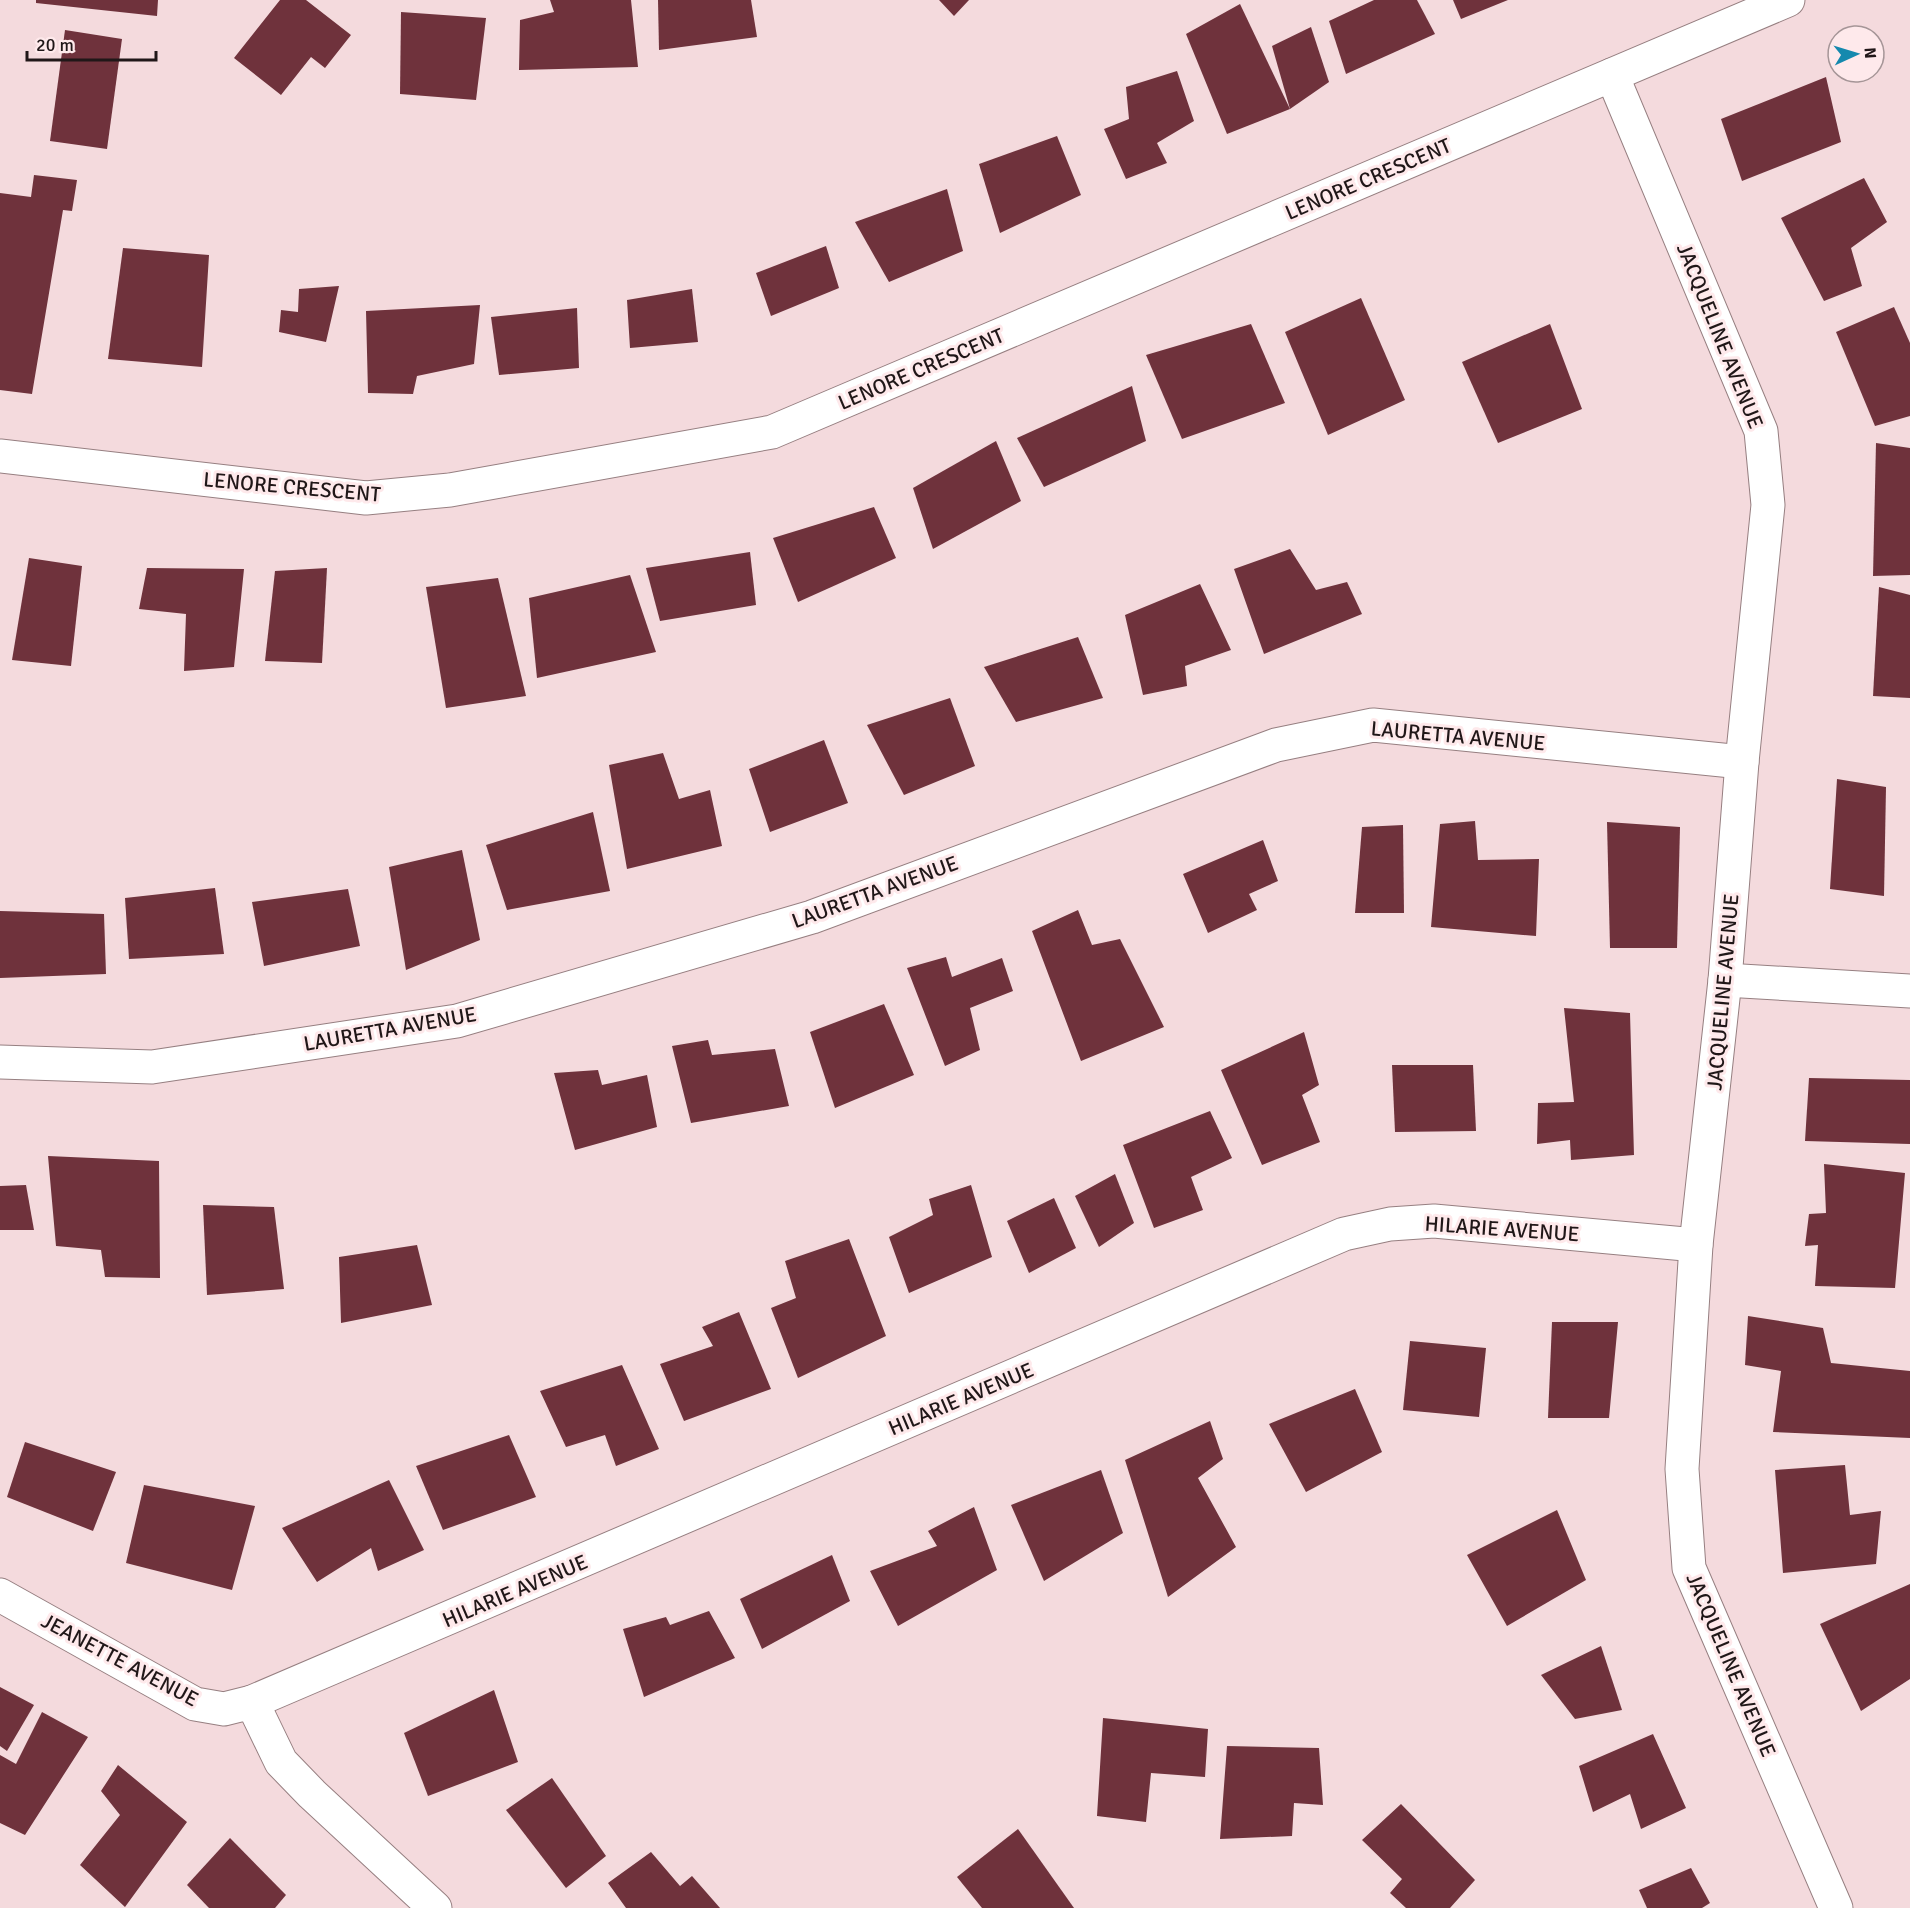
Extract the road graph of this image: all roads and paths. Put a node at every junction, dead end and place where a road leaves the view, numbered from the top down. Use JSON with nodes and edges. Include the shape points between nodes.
{"nodes":[{"id":1,"x":1788,"y":0,"type":"edge"},
{"id":2,"x":1612,"y":75,"type":"junction"},
{"id":3,"x":0,"y":456,"type":"edge"},
{"id":4,"x":1742,"y":762,"type":"junction"},
{"id":5,"x":1725,"y":980,"type":"junction"},
{"id":6,"x":1910,"y":991,"type":"edge"},
{"id":7,"x":0,"y":1062,"type":"edge"},
{"id":8,"x":1696,"y":1245,"type":"junction"},
{"id":9,"x":0,"y":1594,"type":"edge"},
{"id":10,"x":252,"y":1702,"type":"junction"},
{"id":11,"x":435,"y":1908,"type":"edge"},
{"id":12,"x":1836,"y":1908,"type":"edge"}],
"edges":[{"from":1,"to":2,"type":"street","name":"LENORE CRESCENT"},
{"from":2,"to":3,"type":"street","name":"LENORE CRESCENT","via":[[772,432],[450,490],[366,498]]},
{"from":2,"to":4,"type":"street","name":"JACQUELINE AVENUE","via":[[1761,431],[1768,505]]},
{"from":4,"to":5,"type":"street","name":"JACQUELINE AVENUE"},
{"from":4,"to":7,"type":"street","name":"LAURETTA AVENUE","via":[[1373,725],[1276,745],[812,916],[457,1021],[152,1067]]},
{"from":5,"to":6,"type":"street"},
{"from":5,"to":8,"type":"street","name":"JACQUELINE AVENUE"},
{"from":8,"to":10,"type":"street","name":"HILARIE AVENUE","via":[[1434,1221],[1390,1224],[1344,1234]]},
{"from":8,"to":12,"type":"street","name":"JACQUELINE AVENUE","via":[[1682,1468],[1689,1568]]},
{"from":9,"to":10,"type":"street","name":"JEANETTE AVENUE","via":[[195,1704],[224,1709]]},
{"from":10,"to":11,"type":"street","via":[[281,1762]]}]}
